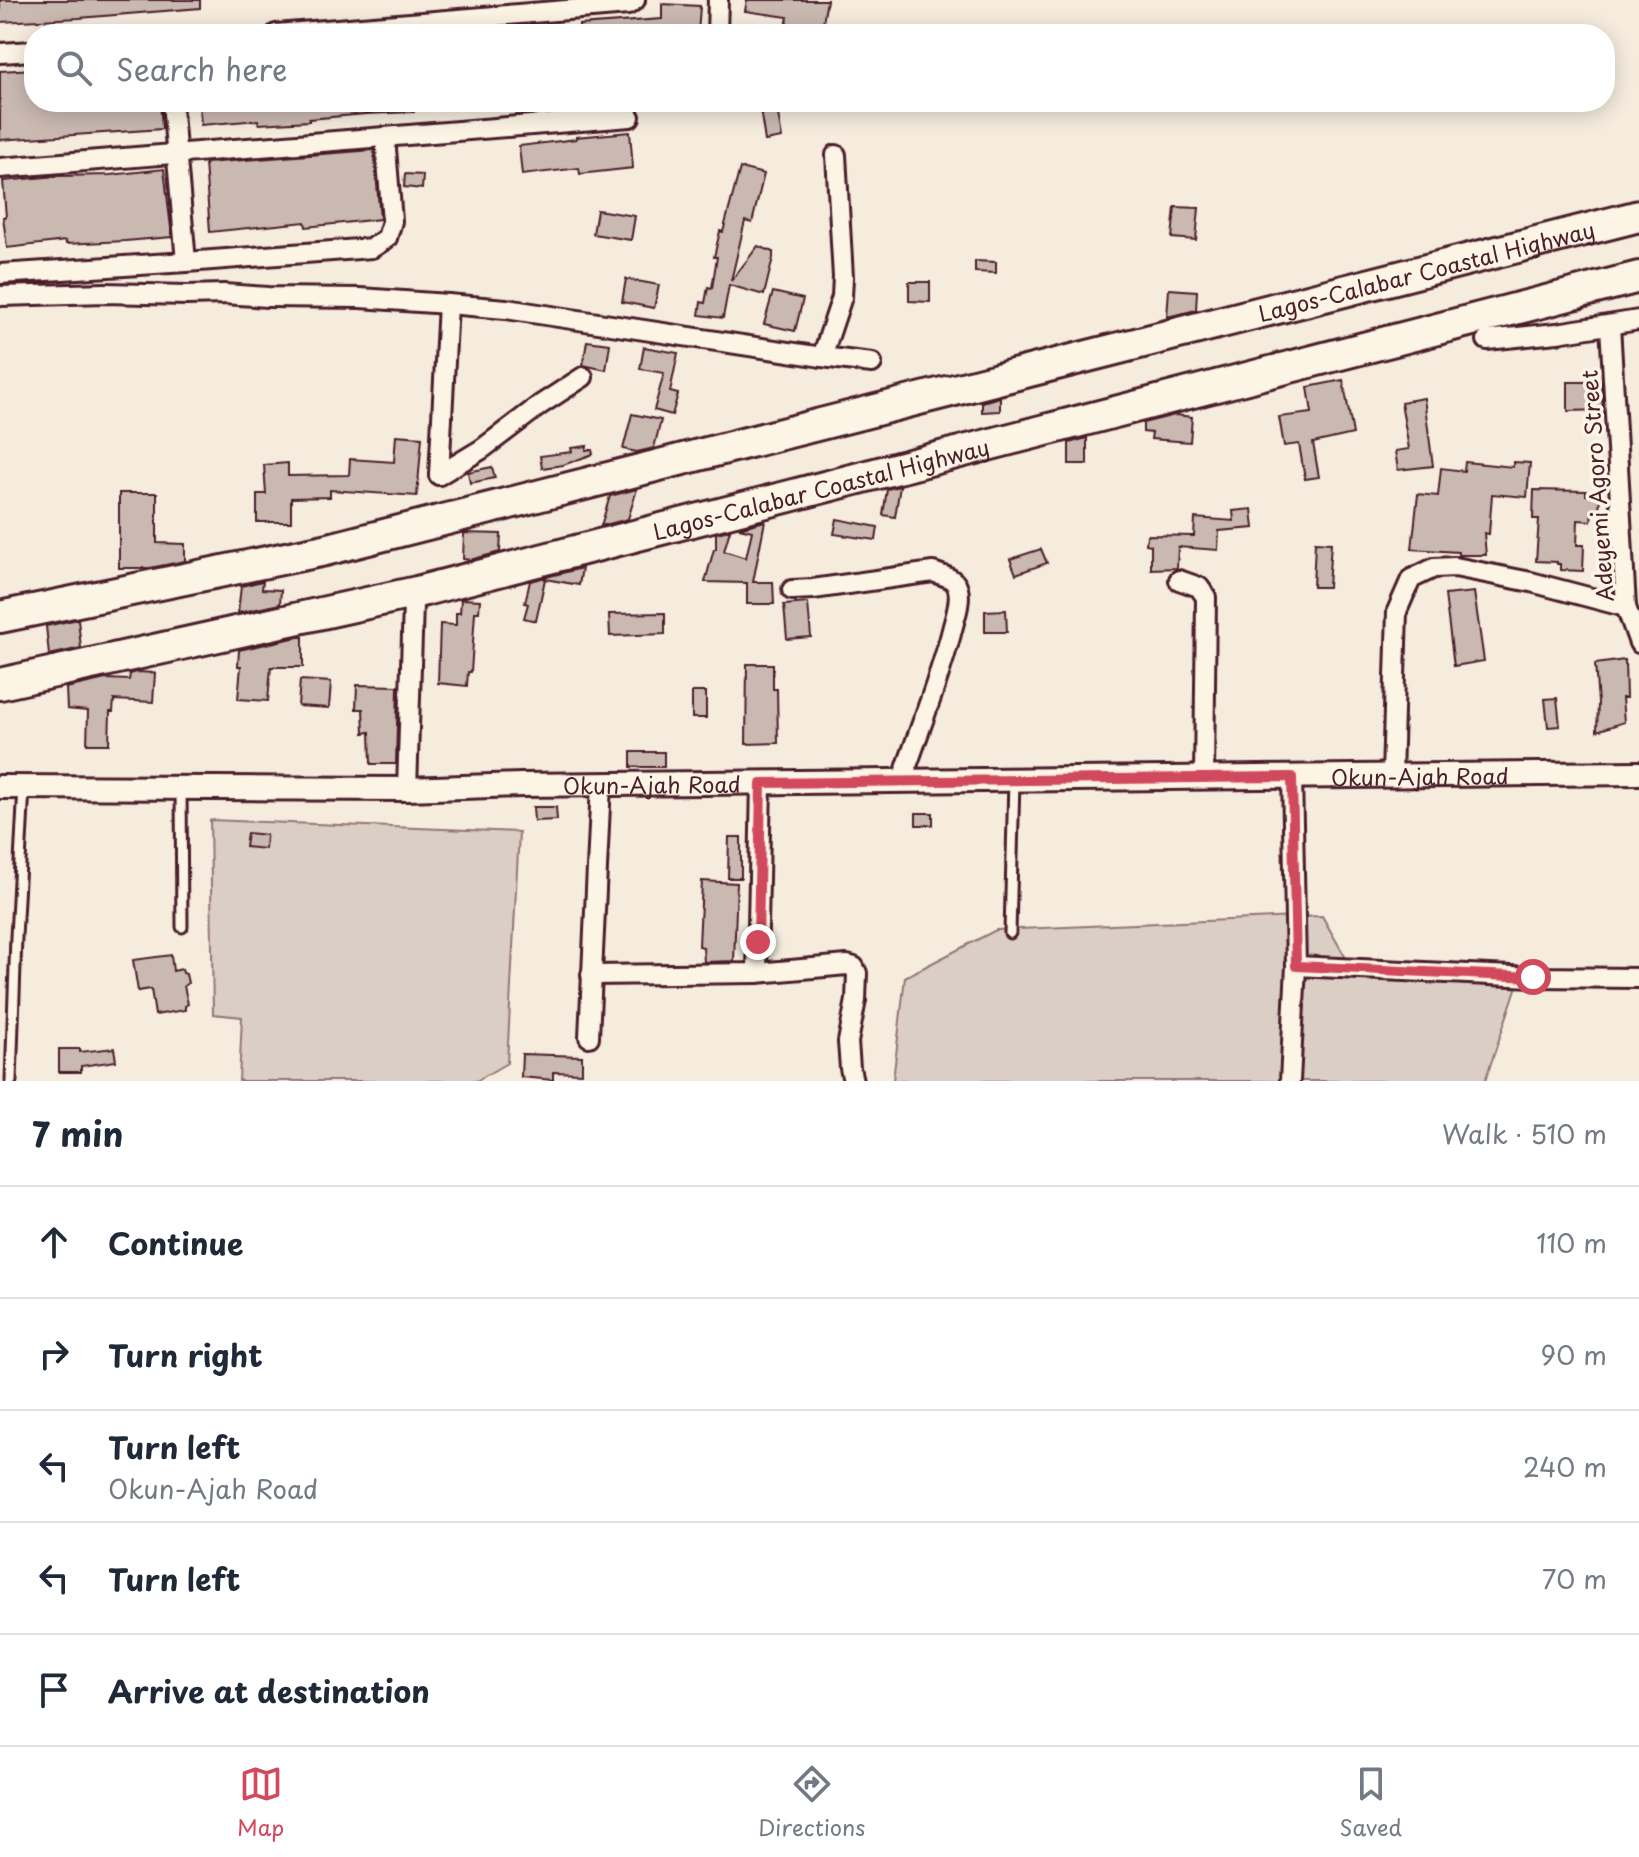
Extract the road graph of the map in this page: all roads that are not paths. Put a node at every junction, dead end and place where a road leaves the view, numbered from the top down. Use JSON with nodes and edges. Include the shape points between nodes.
{"nodes":[{"id":1,"x":635,"y":0,"type":"edge"},
{"id":2,"x":718,"y":0,"type":"edge"},
{"id":3,"x":397,"y":24,"type":"edge"},
{"id":4,"x":717,"y":24,"type":"edge"},
{"id":5,"x":24,"y":52,"type":"edge"},
{"id":6,"x":0,"y":53,"type":"edge"},
{"id":7,"x":173,"y":112,"type":"edge"},
{"id":8,"x":630,"y":117,"type":"dead end"},
{"id":9,"x":385,"y":137,"type":"junction"},
{"id":10,"x":176,"y":153,"type":"junction"},
{"id":11,"x":836,"y":155,"type":"dead end"},
{"id":12,"x":0,"y":168,"type":"edge"},
{"id":13,"x":1639,"y":216,"type":"edge"},
{"id":14,"x":186,"y":262,"type":"junction"},
{"id":15,"x":0,"y":274,"type":"edge"},
{"id":16,"x":1639,"y":277,"type":"edge"},
{"id":17,"x":0,"y":296,"type":"edge"},
{"id":18,"x":448,"y":304,"type":"junction"},
{"id":19,"x":1639,"y":320,"type":"edge"},
{"id":20,"x":1610,"y":325,"type":"junction"},
{"id":21,"x":1487,"y":340,"type":"dead end"},
{"id":22,"x":822,"y":357,"type":"junction"},
{"id":23,"x":872,"y":363,"type":"dead end"},
{"id":24,"x":583,"y":377,"type":"dead end"},
{"id":25,"x":1179,"y":580,"type":"dead end"},
{"id":26,"x":792,"y":590,"type":"dead end"},
{"id":27,"x":413,"y":604,"type":"dead end"},
{"id":28,"x":1626,"y":607,"type":"junction"},
{"id":29,"x":0,"y":617,"type":"edge"},
{"id":30,"x":1639,"y":643,"type":"edge"},
{"id":31,"x":0,"y":684,"type":"edge"},
{"id":32,"x":1639,"y":773,"type":"edge"},
{"id":33,"x":1392,"y":776,"type":"junction"},
{"id":34,"x":1292,"y":777,"type":"junction"},
{"id":35,"x":1204,"y":778,"type":"junction"},
{"id":36,"x":1014,"y":780,"type":"junction"},
{"id":37,"x":902,"y":781,"type":"junction"},
{"id":38,"x":761,"y":783,"type":"junction"},
{"id":39,"x":601,"y":784,"type":"junction"},
{"id":40,"x":0,"y":787,"type":"edge"},
{"id":41,"x":24,"y":787,"type":"junction"},
{"id":42,"x":181,"y":788,"type":"junction"},
{"id":43,"x":407,"y":789,"type":"junction"},
{"id":44,"x":182,"y":927,"type":"dead end"},
{"id":45,"x":1010,"y":933,"type":"dead end"},
{"id":46,"x":1296,"y":966,"type":"junction"},
{"id":47,"x":757,"y":973,"type":"junction"},
{"id":48,"x":591,"y":975,"type":"junction"},
{"id":49,"x":1639,"y":978,"type":"edge"},
{"id":50,"x":589,"y":1037,"type":"dead end"},
{"id":51,"x":11,"y":1081,"type":"edge"},
{"id":52,"x":853,"y":1081,"type":"edge"},
{"id":53,"x":1290,"y":1081,"type":"edge"}],
"edges":[{"from":1,"to":3,"type":"street","via":[[628,5]]},
{"from":2,"to":4,"type":"street"},
{"from":5,"to":6,"type":"street"},
{"from":7,"to":10,"type":"street"},
{"from":8,"to":9,"type":"street"},
{"from":9,"to":10,"type":"street"},
{"from":9,"to":14,"type":"street","via":[[392,221],[387,238],[372,248]]},
{"from":10,"to":12,"type":"street"},
{"from":10,"to":14,"type":"street"},
{"from":11,"to":22,"type":"street","via":[[842,297]]},
{"from":13,"to":29,"type":"highway","name":"Lagos-Calabar Coastal Highway","via":[[325,550]]},
{"from":14,"to":15,"type":"street"},
{"from":16,"to":31,"type":"highway","name":"Lagos-Calabar Coastal Highway","via":[[417,592]]},
{"from":17,"to":18,"type":"street","via":[[224,294]]},
{"from":18,"to":22,"type":"street"},
{"from":18,"to":24,"type":"street","via":[[439,475]]},
{"from":19,"to":20,"type":"street"},
{"from":20,"to":21,"type":"street"},
{"from":20,"to":28,"type":"street","name":"Adeyemi Agoro Street"},
{"from":22,"to":23,"type":"street"},
{"from":25,"to":35,"type":"street","via":[[1199,587],[1206,597]]},
{"from":26,"to":37,"type":"street","via":[[933,572],[958,586],[946,654]]},
{"from":27,"to":43,"type":"street"},
{"from":28,"to":30,"type":"street","name":"Adeyemi Agoro Street"},
{"from":28,"to":33,"type":"street","via":[[1455,567],[1434,568],[1411,579],[1397,611]]},
{"from":32,"to":33,"type":"street","name":"Okun-Ajah Road"},
{"from":33,"to":34,"type":"street","name":"Okun-Ajah Road"},
{"from":34,"to":35,"type":"street","name":"Okun-Ajah Road"},
{"from":34,"to":46,"type":"street"},
{"from":35,"to":36,"type":"street","name":"Okun-Ajah Road"},
{"from":36,"to":37,"type":"street","name":"Okun-Ajah Road"},
{"from":36,"to":45,"type":"lane"},
{"from":37,"to":38,"type":"street","name":"Okun-Ajah Road"},
{"from":38,"to":39,"type":"street","name":"Okun-Ajah Road"},
{"from":38,"to":47,"type":"street"},
{"from":39,"to":43,"type":"street","name":"Okun-Ajah Road"},
{"from":39,"to":48,"type":"street"},
{"from":40,"to":41,"type":"street","name":"Okun-Ajah Road"},
{"from":41,"to":42,"type":"street","name":"Okun-Ajah Road"},
{"from":41,"to":51,"type":"lane"},
{"from":42,"to":43,"type":"street","name":"Okun-Ajah Road"},
{"from":42,"to":44,"type":"lane"},
{"from":46,"to":49,"type":"street"},
{"from":46,"to":53,"type":"street"},
{"from":47,"to":48,"type":"street"},
{"from":47,"to":52,"type":"street","via":[[854,967],[856,1000],[848,1042]]},
{"from":48,"to":50,"type":"street"}]}
